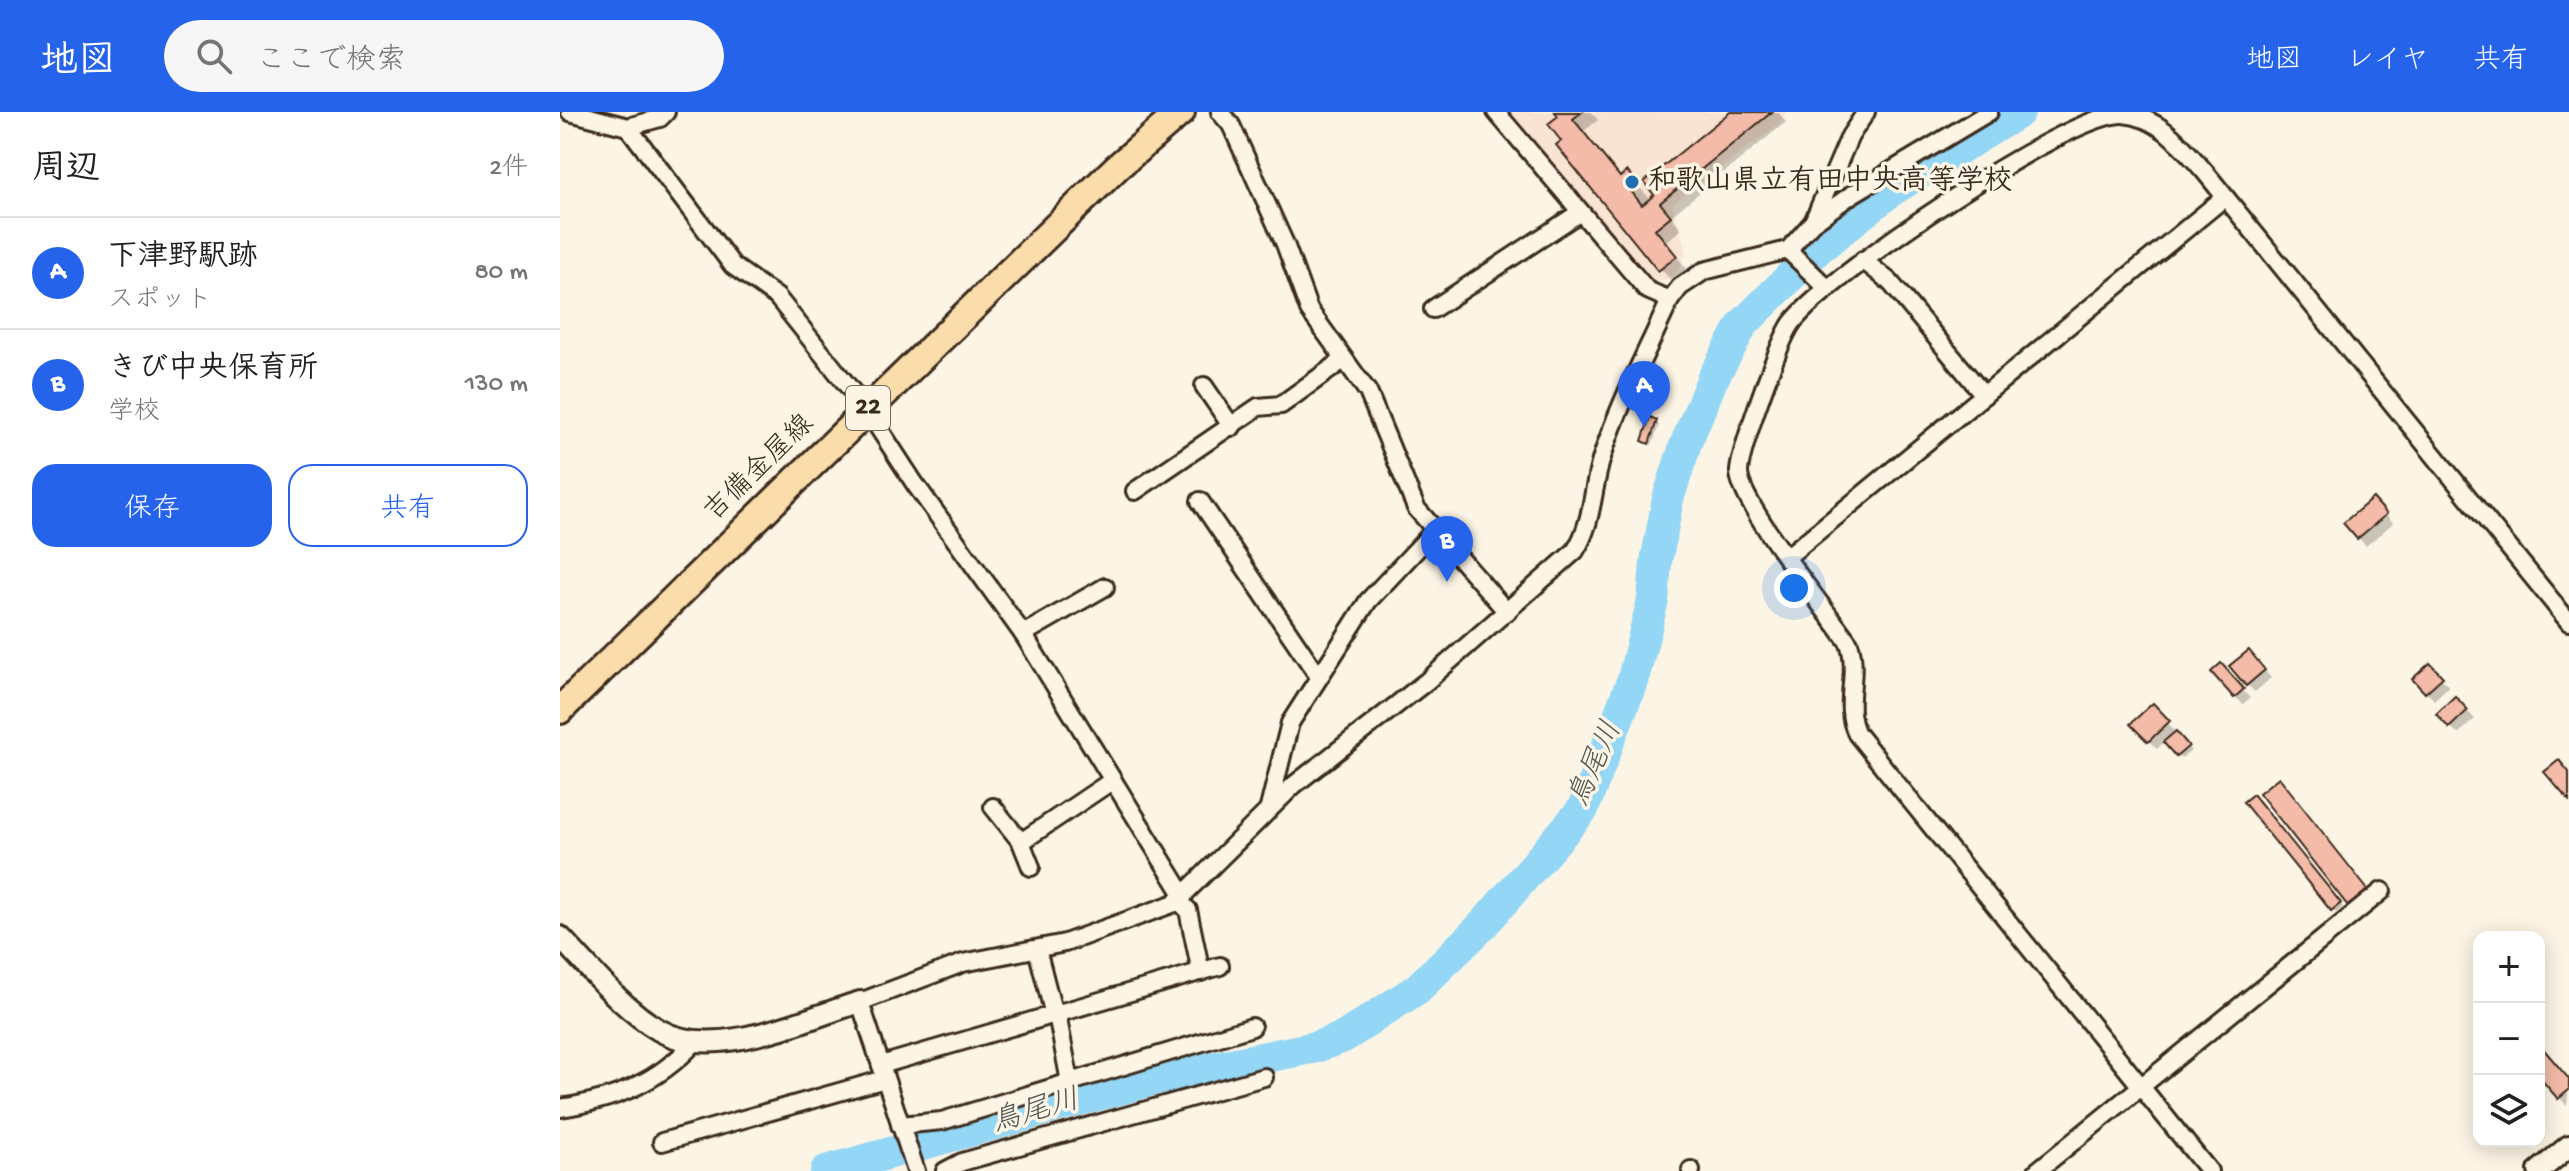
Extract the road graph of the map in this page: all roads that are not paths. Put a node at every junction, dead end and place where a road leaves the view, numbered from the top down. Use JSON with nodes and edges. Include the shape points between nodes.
{"nodes":[{"id":1,"x":666,"y":112,"type":"edge"},
{"id":2,"x":1181,"y":112,"type":"edge"},
{"id":3,"x":1220,"y":112,"type":"edge"},
{"id":4,"x":1496,"y":112,"type":"edge"},
{"id":5,"x":1866,"y":112,"type":"edge"},
{"id":6,"x":1989,"y":112,"type":"edge"},
{"id":7,"x":568,"y":116,"type":"edge"},
{"id":8,"x":628,"y":127,"type":"junction"},
{"id":9,"x":2225,"y":197,"type":"junction"},
{"id":10,"x":1579,"y":213,"type":"junction"},
{"id":11,"x":1812,"y":223,"type":"junction"},
{"id":12,"x":1790,"y":253,"type":"junction"},
{"id":13,"x":1863,"y":260,"type":"junction"},
{"id":14,"x":1824,"y":285,"type":"junction"},
{"id":15,"x":1670,"y":300,"type":"junction"},
{"id":16,"x":1433,"y":309,"type":"dead end"},
{"id":17,"x":1343,"y":360,"type":"junction"},
{"id":18,"x":1204,"y":386,"type":"dead end"},
{"id":19,"x":1984,"y":395,"type":"junction"},
{"id":20,"x":867,"y":410,"type":"junction"},
{"id":21,"x":1232,"y":427,"type":"junction"},
{"id":22,"x":1135,"y":491,"type":"dead end"},
{"id":23,"x":1200,"y":501,"type":"dead end"},
{"id":24,"x":1435,"y":530,"type":"junction"},
{"id":25,"x":1788,"y":556,"type":"junction"},
{"id":26,"x":1105,"y":587,"type":"dead end"},
{"id":27,"x":1507,"y":612,"type":"junction"},
{"id":28,"x":2569,"y":622,"type":"edge"},
{"id":29,"x":1023,"y":634,"type":"junction"},
{"id":30,"x":1319,"y":677,"type":"junction"},
{"id":31,"x":560,"y":710,"type":"edge"},
{"id":32,"x":1113,"y":780,"type":"junction"},
{"id":33,"x":993,"y":807,"type":"dead end"},
{"id":34,"x":1269,"y":811,"type":"junction"},
{"id":35,"x":1021,"y":842,"type":"junction"},
{"id":36,"x":1031,"y":867,"type":"dead end"},
{"id":37,"x":2382,"y":891,"type":"dead end"},
{"id":38,"x":1181,"y":898,"type":"junction"},
{"id":39,"x":560,"y":937,"type":"edge"},
{"id":40,"x":1037,"y":949,"type":"junction"},
{"id":41,"x":1220,"y":966,"type":"dead end"},
{"id":42,"x":1201,"y":972,"type":"junction"},
{"id":43,"x":860,"y":1002,"type":"junction"},
{"id":44,"x":1055,"y":1014,"type":"junction"},
{"id":45,"x":1252,"y":1027,"type":"dead end"},
{"id":46,"x":694,"y":1043,"type":"junction"},
{"id":47,"x":883,"y":1072,"type":"junction"},
{"id":48,"x":1264,"y":1077,"type":"dead end"},
{"id":49,"x":1070,"y":1082,"type":"junction"},
{"id":50,"x":2141,"y":1086,"type":"junction"},
{"id":51,"x":560,"y":1108,"type":"edge"},
{"id":52,"x":902,"y":1130,"type":"junction"},
{"id":53,"x":662,"y":1142,"type":"dead end"},
{"id":54,"x":2569,"y":1146,"type":"edge"},
{"id":55,"x":915,"y":1170,"type":"edge"},
{"id":56,"x":945,"y":1171,"type":"edge"},
{"id":57,"x":2037,"y":1171,"type":"edge"},
{"id":58,"x":2209,"y":1171,"type":"edge"},
{"id":59,"x":2539,"y":1171,"type":"edge"}],
"edges":[{"from":1,"to":8,"type":"street"},
{"from":2,"to":20,"type":"main road","name":"吉備金屋線","number":"22","via":[[1116,168]]},
{"from":3,"to":17,"type":"street","via":[[1237,138],[1309,310]]},
{"from":4,"to":10,"type":"street"},
{"from":5,"to":11,"type":"street"},
{"from":6,"to":11,"type":"street","via":[[1891,168]]},
{"from":7,"to":8,"type":"street"},
{"from":8,"to":20,"type":"street","via":[[733,266],[777,297]]},
{"from":9,"to":13,"type":"street","via":[[2164,129],[2118,114],[2062,135],[1955,197]]},
{"from":9,"to":19,"type":"street"},
{"from":9,"to":28,"type":"street"},
{"from":10,"to":15,"type":"street","via":[[1647,290]]},
{"from":10,"to":16,"type":"street"},
{"from":11,"to":12,"type":"street"},
{"from":12,"to":14,"type":"street"},
{"from":12,"to":15,"type":"street","via":[[1704,271]]},
{"from":13,"to":14,"type":"street"},
{"from":13,"to":19,"type":"street","via":[[1890,282]]},
{"from":14,"to":25,"type":"street","via":[[1792,323],[1766,381],[1739,471],[1750,506]]},
{"from":15,"to":27,"type":"street","via":[[1612,427],[1582,541]]},
{"from":17,"to":21,"type":"street","via":[[1281,405],[1258,407]]},
{"from":17,"to":24,"type":"street","via":[[1378,413],[1406,490]]},
{"from":18,"to":21,"type":"street"},
{"from":19,"to":25,"type":"street"},
{"from":20,"to":29,"type":"street"},
{"from":20,"to":31,"type":"main road","name":"吉備金屋線","number":"22"},
{"from":21,"to":22,"type":"street"},
{"from":23,"to":30,"type":"street"},
{"from":24,"to":27,"type":"street"},
{"from":24,"to":30,"type":"street","via":[[1387,577]]},
{"from":25,"to":50,"type":"street","via":[[1849,643],[1854,679],[1848,709],[1857,734]]},
{"from":26,"to":29,"type":"street"},
{"from":27,"to":34,"type":"street"},
{"from":29,"to":32,"type":"street"},
{"from":30,"to":34,"type":"street","via":[[1290,723]]},
{"from":32,"to":35,"type":"street"},
{"from":32,"to":38,"type":"street"},
{"from":33,"to":35,"type":"street"},
{"from":34,"to":38,"type":"street"},
{"from":35,"to":36,"type":"street"},
{"from":37,"to":50,"type":"street"},
{"from":38,"to":40,"type":"street","via":[[1156,912]]},
{"from":38,"to":42,"type":"street"},
{"from":39,"to":46,"type":"street","via":[[645,1021]]},
{"from":40,"to":43,"type":"street","via":[[963,963]]},
{"from":40,"to":44,"type":"street"},
{"from":41,"to":42,"type":"street"},
{"from":42,"to":44,"type":"street"},
{"from":43,"to":46,"type":"street","via":[[732,1040]]},
{"from":43,"to":47,"type":"street"},
{"from":44,"to":47,"type":"street"},
{"from":44,"to":49,"type":"street"},
{"from":45,"to":49,"type":"street"},
{"from":46,"to":51,"type":"street","via":[[646,1083],[602,1100]]},
{"from":47,"to":52,"type":"street"},
{"from":47,"to":53,"type":"street"},
{"from":48,"to":56,"type":"street"},
{"from":49,"to":52,"type":"street"},
{"from":50,"to":57,"type":"street"},
{"from":50,"to":58,"type":"street"},
{"from":52,"to":55,"type":"street"},
{"from":54,"to":59,"type":"street"}]}
